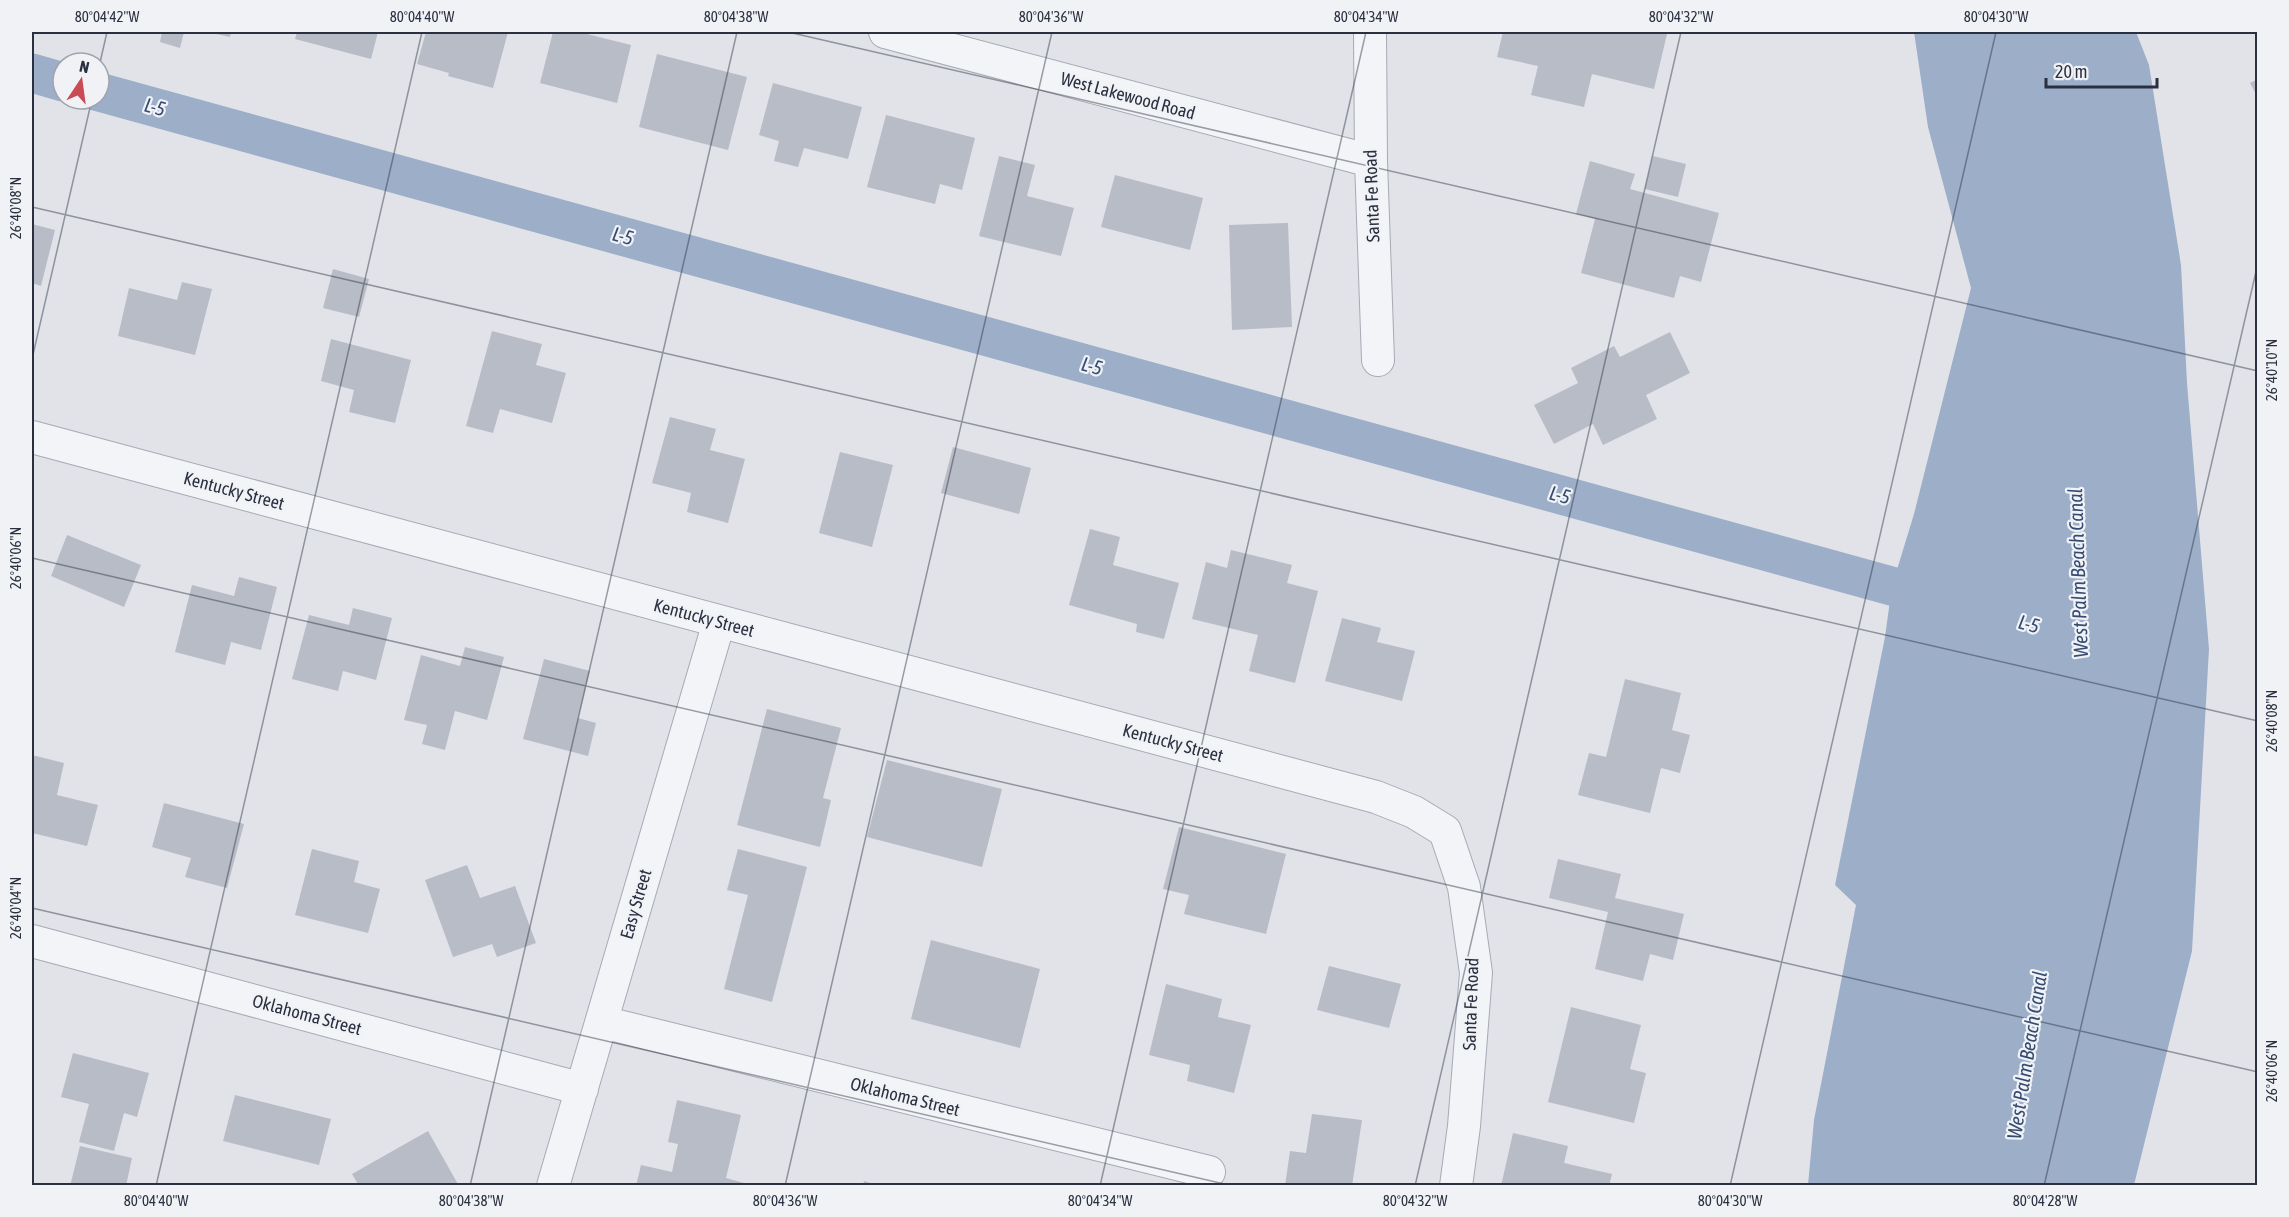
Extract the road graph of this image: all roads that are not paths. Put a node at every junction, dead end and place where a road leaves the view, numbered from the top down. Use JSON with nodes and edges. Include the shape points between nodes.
{"nodes":[{"id":1,"x":885,"y":32,"type":"edge"},
{"id":2,"x":1370,"y":32,"type":"edge"},
{"id":3,"x":1371,"y":161,"type":"junction"},
{"id":4,"x":1378,"y":360,"type":"dead end"},
{"id":5,"x":32,"y":436,"type":"edge"},
{"id":6,"x":719,"y":622,"type":"junction"},
{"id":7,"x":1376,"y":797,"type":"joint"},
{"id":8,"x":32,"y":941,"type":"edge"},
{"id":9,"x":602,"y":1022,"type":"junction"},
{"id":10,"x":582,"y":1089,"type":"junction"},
{"id":11,"x":1209,"y":1172,"type":"dead end"},
{"id":12,"x":553,"y":1185,"type":"edge"},
{"id":13,"x":1456,"y":1185,"type":"edge"}],
"edges":[{"from":1,"to":3,"type":"street","name":"West Lakewood Road"},
{"from":2,"to":3,"type":"street","name":"Santa Fe Road"},
{"from":3,"to":4,"type":"street","name":"Santa Fe Road"},
{"from":5,"to":6,"type":"street","name":"Kentucky Street"},
{"from":6,"to":7,"type":"street","name":"Kentucky Street"},
{"from":6,"to":9,"type":"street","name":"Easy Street"},
{"from":7,"to":13,"type":"street","name":"Santa Fe Road","via":[[1445,831],[1464,887],[1476,973]]},
{"from":8,"to":10,"type":"street","name":"Oklahoma Street"},
{"from":9,"to":10,"type":"street","name":"Easy Street"},
{"from":9,"to":11,"type":"street","name":"Oklahoma Street"},
{"from":10,"to":12,"type":"street","name":"Easy Street"}]}
